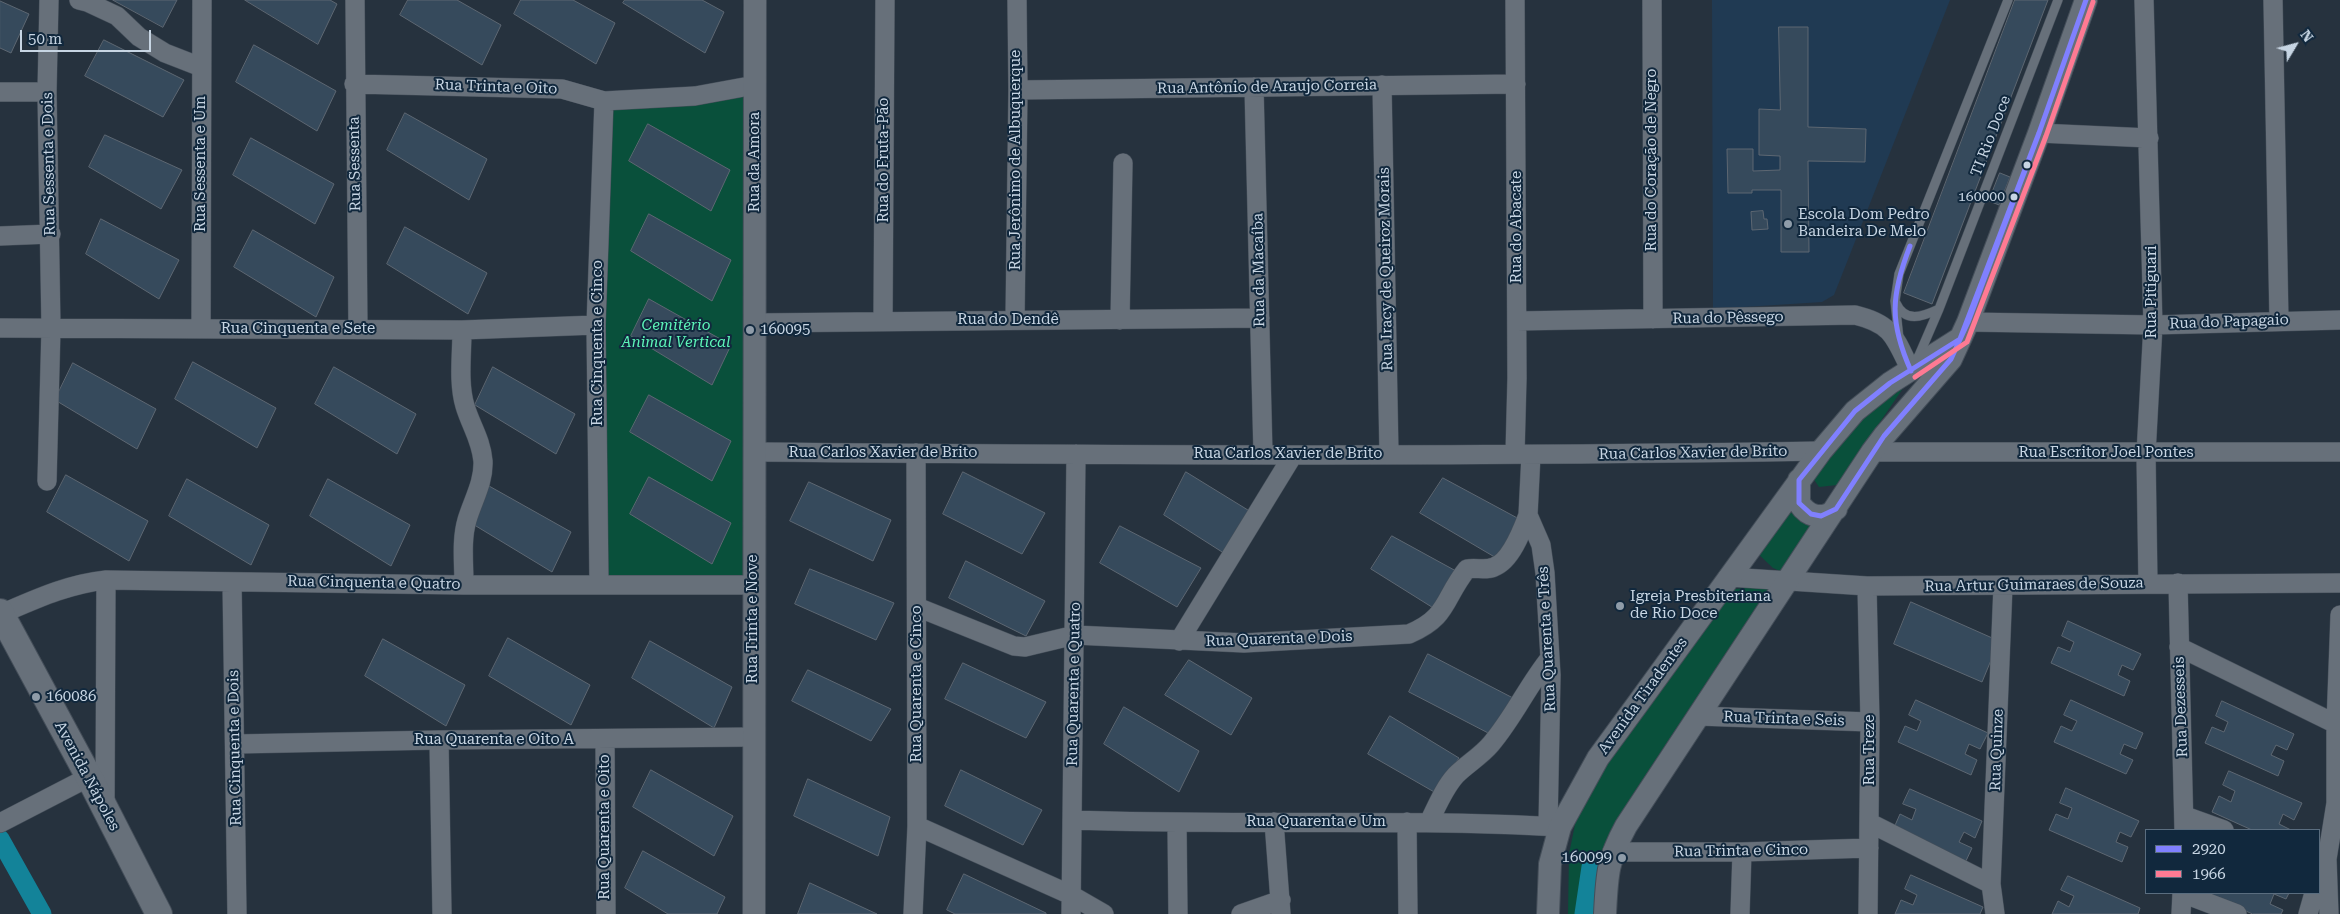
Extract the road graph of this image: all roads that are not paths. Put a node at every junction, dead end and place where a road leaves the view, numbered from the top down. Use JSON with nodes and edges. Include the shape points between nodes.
{"nodes":[{"id":1,"x":49,"y":0,"type":"edge"},
{"id":2,"x":79,"y":0,"type":"edge"},
{"id":3,"x":202,"y":0,"type":"edge"},
{"id":4,"x":355,"y":0,"type":"edge"},
{"id":5,"x":755,"y":0,"type":"edge"},
{"id":6,"x":885,"y":0,"type":"edge"},
{"id":7,"x":1017,"y":0,"type":"edge"},
{"id":8,"x":1515,"y":0,"type":"edge"},
{"id":9,"x":1652,"y":0,"type":"edge"},
{"id":10,"x":2008,"y":0,"type":"edge"},
{"id":11,"x":2058,"y":0,"type":"edge"},
{"id":12,"x":2086,"y":0,"type":"edge"},
{"id":13,"x":2144,"y":0,"type":"edge"},
{"id":14,"x":2273,"y":0,"type":"edge"},
{"id":15,"x":201,"y":67,"type":"junction"},
{"id":16,"x":354,"y":84,"type":"junction"},
{"id":17,"x":1516,"y":84,"type":"junction"},
{"id":18,"x":755,"y":85,"type":"junction"},
{"id":19,"x":1382,"y":85,"type":"junction"},
{"id":20,"x":1254,"y":87,"type":"junction"},
{"id":21,"x":1018,"y":90,"type":"junction"},
{"id":22,"x":0,"y":92,"type":"edge"},
{"id":23,"x":47,"y":92,"type":"junction"},
{"id":24,"x":604,"y":102,"type":"junction"},
{"id":25,"x":2039,"y":133,"type":"junction"},
{"id":26,"x":2149,"y":138,"type":"junction"},
{"id":27,"x":1123,"y":163,"type":"dead end"},
{"id":28,"x":50,"y":234,"type":"junction"},
{"id":29,"x":0,"y":236,"type":"edge"},
{"id":30,"x":1895,"y":301,"type":"junction"},
{"id":31,"x":1939,"y":309,"type":"junction"},
{"id":32,"x":1260,"y":318,"type":"junction"},
{"id":33,"x":1652,"y":319,"type":"junction"},
{"id":34,"x":1015,"y":320,"type":"junction"},
{"id":35,"x":1120,"y":320,"type":"junction"},
{"id":36,"x":2279,"y":320,"type":"junction"},
{"id":37,"x":2340,"y":320,"type":"edge"},
{"id":38,"x":883,"y":321,"type":"junction"},
{"id":39,"x":1517,"y":321,"type":"junction"},
{"id":40,"x":756,"y":323,"type":"junction"},
{"id":41,"x":2153,"y":324,"type":"junction"},
{"id":42,"x":596,"y":326,"type":"junction"},
{"id":43,"x":0,"y":328,"type":"edge"},
{"id":44,"x":50,"y":328,"type":"junction"},
{"id":45,"x":202,"y":328,"type":"junction"},
{"id":46,"x":358,"y":329,"type":"junction"},
{"id":47,"x":462,"y":330,"type":"junction"},
{"id":48,"x":1964,"y":331,"type":"junction"},
{"id":49,"x":1900,"y":349,"type":"junction"},
{"id":50,"x":1911,"y":371,"type":"junction"},
{"id":51,"x":1878,"y":444,"type":"junction"},
{"id":52,"x":1820,"y":451,"type":"junction"},
{"id":53,"x":755,"y":452,"type":"junction"},
{"id":54,"x":2340,"y":452,"type":"edge"},
{"id":55,"x":916,"y":453,"type":"junction"},
{"id":56,"x":1076,"y":454,"type":"junction"},
{"id":57,"x":1263,"y":454,"type":"junction"},
{"id":58,"x":1389,"y":454,"type":"junction"},
{"id":59,"x":2146,"y":454,"type":"junction"},
{"id":60,"x":1293,"y":455,"type":"junction"},
{"id":61,"x":1523,"y":455,"type":"junction"},
{"id":62,"x":1799,"y":480,"type":"junction"},
{"id":63,"x":47,"y":481,"type":"dead end"},
{"id":64,"x":1836,"y":509,"type":"junction"},
{"id":65,"x":1528,"y":516,"type":"junction"},
{"id":66,"x":1728,"y":577,"type":"junction"},
{"id":67,"x":106,"y":580,"type":"junction"},
{"id":68,"x":1788,"y":580,"type":"junction"},
{"id":69,"x":232,"y":582,"type":"junction"},
{"id":70,"x":2178,"y":583,"type":"junction"},
{"id":71,"x":2340,"y":583,"type":"edge"},
{"id":72,"x":599,"y":584,"type":"junction"},
{"id":73,"x":2148,"y":584,"type":"junction"},
{"id":74,"x":464,"y":585,"type":"junction"},
{"id":75,"x":752,"y":585,"type":"junction"},
{"id":76,"x":1867,"y":586,"type":"junction"},
{"id":77,"x":2003,"y":586,"type":"junction"},
{"id":78,"x":917,"y":607,"type":"junction"},
{"id":79,"x":0,"y":613,"type":"edge"},
{"id":80,"x":2340,"y":615,"type":"edge"},
{"id":81,"x":1075,"y":635,"type":"junction"},
{"id":82,"x":1179,"y":641,"type":"junction"},
{"id":83,"x":2179,"y":647,"type":"junction"},
{"id":84,"x":2340,"y":653,"type":"edge"},
{"id":85,"x":1550,"y":658,"type":"junction"},
{"id":86,"x":1698,"y":716,"type":"junction"},
{"id":87,"x":1870,"y":722,"type":"junction"},
{"id":88,"x":2338,"y":725,"type":"edge"},
{"id":89,"x":753,"y":737,"type":"junction"},
{"id":90,"x":605,"y":739,"type":"junction"},
{"id":91,"x":440,"y":740,"type":"junction"},
{"id":92,"x":236,"y":744,"type":"junction"},
{"id":93,"x":89,"y":777,"type":"junction"},
{"id":94,"x":2338,"y":804,"type":"edge"},
{"id":95,"x":105,"y":808,"type":"junction"},
{"id":96,"x":1072,"y":820,"type":"junction"},
{"id":97,"x":1274,"y":822,"type":"junction"},
{"id":98,"x":1407,"y":822,"type":"junction"},
{"id":99,"x":1429,"y":822,"type":"junction"},
{"id":100,"x":0,"y":823,"type":"edge"},
{"id":101,"x":1870,"y":823,"type":"junction"},
{"id":102,"x":2184,"y":823,"type":"edge"},
{"id":103,"x":1177,"y":824,"type":"junction"},
{"id":104,"x":917,"y":826,"type":"junction"},
{"id":105,"x":1554,"y":826,"type":"junction"},
{"id":106,"x":2218,"y":829,"type":"edge"},
{"id":107,"x":1869,"y":848,"type":"junction"},
{"id":108,"x":1612,"y":852,"type":"junction"},
{"id":109,"x":1742,"y":852,"type":"junction"},
{"id":110,"x":2323,"y":868,"type":"edge"},
{"id":111,"x":1991,"y":884,"type":"junction"},
{"id":112,"x":2182,"y":894,"type":"edge"},
{"id":113,"x":2185,"y":894,"type":"edge"},
{"id":114,"x":2314,"y":894,"type":"edge"},
{"id":115,"x":1071,"y":895,"type":"junction"},
{"id":116,"x":1281,"y":907,"type":"edge"},
{"id":117,"x":159,"y":914,"type":"edge"},
{"id":118,"x":237,"y":914,"type":"edge"},
{"id":119,"x":442,"y":914,"type":"edge"},
{"id":120,"x":606,"y":914,"type":"edge"},
{"id":121,"x":754,"y":914,"type":"edge"},
{"id":122,"x":913,"y":914,"type":"edge"},
{"id":123,"x":1071,"y":914,"type":"edge"},
{"id":124,"x":1104,"y":914,"type":"edge"},
{"id":125,"x":1178,"y":914,"type":"edge"},
{"id":126,"x":1241,"y":914,"type":"edge"},
{"id":127,"x":1408,"y":914,"type":"edge"},
{"id":128,"x":1548,"y":914,"type":"edge"},
{"id":129,"x":1605,"y":914,"type":"edge"},
{"id":130,"x":1740,"y":914,"type":"edge"},
{"id":131,"x":1868,"y":914,"type":"edge"},
{"id":132,"x":1995,"y":914,"type":"edge"},
{"id":133,"x":2181,"y":914,"type":"edge"},
{"id":134,"x":2236,"y":914,"type":"edge"},
{"id":135,"x":2308,"y":914,"type":"edge"},
{"id":136,"x":2329,"y":914,"type":"edge"}],
"edges":[{"from":1,"to":23,"type":"street","name":"Rua Sessenta e Dois"},
{"from":2,"to":15,"type":"street","via":[[117,16],[139,37],[165,53]]},
{"from":3,"to":15,"type":"street","name":"Rua Sessenta e Um"},
{"from":4,"to":16,"type":"street","name":"Rua Sessenta"},
{"from":5,"to":18,"type":"street","name":"Rua da Amora"},
{"from":6,"to":38,"type":"street","name":"Rua do Fruta-Pão"},
{"from":7,"to":21,"type":"street","name":"Rua Jerônimo de Albuquerque"},
{"from":8,"to":17,"type":"street","name":"Rua do Abacate"},
{"from":9,"to":33,"type":"street","name":"Rua do Coração de Negro"},
{"from":10,"to":30,"type":"lane","via":[[1899,274]]},
{"from":11,"to":31,"type":"lane","name":"TI Rio Doce"},
{"from":12,"to":25,"type":"street"},
{"from":13,"to":26,"type":"street","name":"Rua Pitiguari"},
{"from":14,"to":36,"type":"street"},
{"from":15,"to":45,"type":"street","name":"Rua Sessenta e Um"},
{"from":16,"to":24,"type":"street","name":"Rua Trinta e Oito","via":[[562,88]]},
{"from":16,"to":46,"type":"street","name":"Rua Sessenta"},
{"from":17,"to":19,"type":"street","name":"Rua Antônio de Araujo Correia"},
{"from":17,"to":39,"type":"street","name":"Rua do Abacate"},
{"from":18,"to":24,"type":"street","name":"Rua Trinta e Oito","via":[[695,96]]},
{"from":18,"to":40,"type":"street","name":"Rua da Amora"},
{"from":19,"to":20,"type":"street","name":"Rua Antônio de Araujo Correia"},
{"from":19,"to":58,"type":"street","name":"Rua Iracy de Queiroz Morais"},
{"from":20,"to":21,"type":"street","name":"Rua Antônio de Araujo Correia"},
{"from":20,"to":32,"type":"street","name":"Rua da Macaíba"},
{"from":21,"to":34,"type":"street","name":"Rua Jerônimo de Albuquerque"},
{"from":22,"to":23,"type":"street"},
{"from":23,"to":28,"type":"street","name":"Rua Sessenta e Dois"},
{"from":24,"to":42,"type":"street","name":"Rua Cinquenta e Cinco"},
{"from":25,"to":26,"type":"street"},
{"from":25,"to":48,"type":"street"},
{"from":26,"to":41,"type":"street","name":"Rua Pitiguari"},
{"from":27,"to":35,"type":"street"},
{"from":28,"to":29,"type":"street"},
{"from":28,"to":44,"type":"street","name":"Rua Sessenta e Dois"},
{"from":30,"to":31,"type":"lane","via":[[1903,314],[1913,318]]},
{"from":30,"to":49,"type":"lane"},
{"from":31,"to":50,"type":"lane","name":"TI Rio Doce"},
{"from":32,"to":35,"type":"street","name":"Rua do Dendê"},
{"from":32,"to":57,"type":"street","name":"Rua da Macaíba"},
{"from":33,"to":39,"type":"street","name":"Rua do Pêssego"},
{"from":33,"to":49,"type":"street","name":"Rua do Pêssego","via":[[1855,315],[1879,322]]},
{"from":34,"to":35,"type":"street","name":"Rua do Dendê"},
{"from":34,"to":38,"type":"street","name":"Rua do Dendê"},
{"from":36,"to":37,"type":"street","name":"Rua do Papagaio"},
{"from":36,"to":41,"type":"street","name":"Rua do Papagaio"},
{"from":38,"to":40,"type":"street","name":"Rua do Dendê"},
{"from":39,"to":61,"type":"street","name":"Rua do Abacate"},
{"from":40,"to":53,"type":"street","name":"Rua Trinta e Nove"},
{"from":41,"to":48,"type":"street","name":"Rua do Papagaio"},
{"from":41,"to":59,"type":"street","name":"Rua Pitiguari"},
{"from":42,"to":47,"type":"street","name":"Rua Cinquenta e Sete"},
{"from":42,"to":72,"type":"street","name":"Rua Cinquenta e Cinco"},
{"from":43,"to":44,"type":"street","name":"Rua Cinquenta e Sete"},
{"from":44,"to":45,"type":"street","name":"Rua Cinquenta e Sete"},
{"from":44,"to":63,"type":"street","name":"Rua Sessenta e Dois"},
{"from":45,"to":46,"type":"street","name":"Rua Cinquenta e Sete"},
{"from":46,"to":47,"type":"street","name":"Rua Cinquenta e Sete"},
{"from":47,"to":74,"type":"street","via":[[462,392],[465,408],[481,444],[483,463],[480,486],[464,536]]},
{"from":48,"to":50,"type":"street","name":"Avenida Tiradentes"},
{"from":48,"to":51,"type":"street","via":[[1951,359]]},
{"from":49,"to":50,"type":"street","name":"Rua do Pêssego"},
{"from":50,"to":51,"type":"street","via":[[1904,398]]},
{"from":50,"to":52,"type":"street","name":"Avenida Tiradentes","via":[[1873,394]]},
{"from":51,"to":59,"type":"street","name":"Rua Escritor Joel Pontes"},
{"from":51,"to":64,"type":"street"},
{"from":52,"to":61,"type":"street","name":"Rua Carlos Xavier de Brito"},
{"from":52,"to":62,"type":"street","name":"Avenida Tiradentes"},
{"from":53,"to":55,"type":"street","name":"Rua Carlos Xavier de Brito"},
{"from":53,"to":75,"type":"street","name":"Rua Trinta e Nove"},
{"from":54,"to":59,"type":"street","name":"Rua Escritor Joel Pontes"},
{"from":55,"to":56,"type":"street","name":"Rua Carlos Xavier de Brito"},
{"from":55,"to":78,"type":"street","name":"Rua Quarenta e Cinco"},
{"from":56,"to":57,"type":"street","name":"Rua Carlos Xavier de Brito"},
{"from":56,"to":81,"type":"street","name":"Rua Quarenta e Quatro"},
{"from":57,"to":60,"type":"street","name":"Rua Carlos Xavier de Brito"},
{"from":58,"to":60,"type":"street","name":"Rua Carlos Xavier de Brito"},
{"from":58,"to":61,"type":"street","name":"Rua Carlos Xavier de Brito"},
{"from":59,"to":73,"type":"street","name":"Rua Pitiguari"},
{"from":60,"to":82,"type":"street"},
{"from":61,"to":65,"type":"street","name":"Rua Quarenta e Três"},
{"from":62,"to":64,"type":"street","via":[[1799,503],[1808,514],[1820,517]]},
{"from":62,"to":66,"type":"street","name":"Avenida Tiradentes"},
{"from":64,"to":68,"type":"street"},
{"from":65,"to":82,"type":"street","name":"Rua Quarenta e Dois","via":[[1517,542],[1500,564],[1487,569],[1467,569],[1436,619],[1409,634],[1244,643]]},
{"from":65,"to":85,"type":"street","name":"Rua Quarenta e Três","via":[[1541,546]]},
{"from":66,"to":68,"type":"street","name":"Rua Artur Guimaraes de Souza"},
{"from":66,"to":105,"type":"street","name":"Avenida Tiradentes","via":[[1598,758]]},
{"from":67,"to":69,"type":"street","name":"Rua Cinquenta e Quatro"},
{"from":67,"to":79,"type":"street","name":"Rua Cinquenta e Quatro","via":[[62,589]]},
{"from":67,"to":95,"type":"street"},
{"from":68,"to":76,"type":"street","name":"Rua Artur Guimaraes de Souza"},
{"from":68,"to":86,"type":"street"},
{"from":69,"to":74,"type":"street","name":"Rua Cinquenta e Quatro"},
{"from":69,"to":92,"type":"street","name":"Rua Cinquenta e Dois"},
{"from":70,"to":71,"type":"street","name":"Rua Artur Guimaraes de Souza"},
{"from":70,"to":73,"type":"street","name":"Rua Artur Guimaraes de Souza"},
{"from":70,"to":83,"type":"street","name":"Rua Dezesseis"},
{"from":72,"to":74,"type":"street","name":"Rua Cinquenta e Quatro"},
{"from":72,"to":75,"type":"street","name":"Rua Cinquenta e Quatro"},
{"from":73,"to":77,"type":"street","name":"Rua Artur Guimaraes de Souza"},
{"from":75,"to":89,"type":"street","name":"Rua Trinta e Nove"},
{"from":76,"to":77,"type":"street","name":"Rua Artur Guimaraes de Souza"},
{"from":76,"to":87,"type":"street","name":"Rua Treze"},
{"from":77,"to":111,"type":"street","name":"Rua Quinze"},
{"from":78,"to":81,"type":"street","name":"Rua Quarenta e Dois","via":[[1014,646],[1025,647]]},
{"from":78,"to":104,"type":"street","name":"Rua Quarenta e Cinco"},
{"from":79,"to":93,"type":"main road","name":"Avenida Nápoles"},
{"from":80,"to":84,"type":"street"},
{"from":81,"to":82,"type":"street","name":"Rua Quarenta e Dois"},
{"from":81,"to":96,"type":"street","name":"Rua Quarenta e Quatro"},
{"from":83,"to":88,"type":"street"},
{"from":83,"to":102,"type":"street","name":"Rua Dezesseis"},
{"from":84,"to":88,"type":"street"},
{"from":85,"to":99,"type":"street","via":[[1534,678],[1518,709],[1490,745],[1455,776],[1440,797]]},
{"from":85,"to":105,"type":"street","name":"Rua Quarenta e Três"},
{"from":86,"to":87,"type":"street","name":"Rua Trinta e Seis"},
{"from":86,"to":108,"type":"street"},
{"from":87,"to":101,"type":"street","name":"Rua Treze"},
{"from":88,"to":94,"type":"street"},
{"from":89,"to":90,"type":"street","name":"Rua Quarenta e Oito A"},
{"from":89,"to":121,"type":"street","name":"Rua Trinta e Nove"},
{"from":90,"to":91,"type":"street","name":"Rua Quarenta e Oito A"},
{"from":90,"to":120,"type":"street","name":"Rua Quarenta e Oito"},
{"from":91,"to":92,"type":"street","name":"Rua Quarenta e Oito A"},
{"from":91,"to":119,"type":"street"},
{"from":92,"to":118,"type":"street","name":"Rua Cinquenta e Dois"},
{"from":93,"to":95,"type":"main road","name":"Avenida Nápoles"},
{"from":93,"to":100,"type":"street"},
{"from":94,"to":110,"type":"street"},
{"from":95,"to":117,"type":"main road","name":"Avenida Nápoles"},
{"from":96,"to":103,"type":"street","name":"Rua Quarenta e Um"},
{"from":96,"to":115,"type":"street","name":"Rua Quarenta e Quatro"},
{"from":97,"to":98,"type":"street","name":"Rua Quarenta e Um"},
{"from":97,"to":103,"type":"street","name":"Rua Quarenta e Um"},
{"from":97,"to":116,"type":"street"},
{"from":98,"to":99,"type":"street","name":"Rua Quarenta e Um"},
{"from":98,"to":127,"type":"street"},
{"from":99,"to":105,"type":"street","name":"Rua Quarenta e Um"},
{"from":101,"to":107,"type":"street","name":"Rua Treze"},
{"from":101,"to":111,"type":"street"},
{"from":102,"to":106,"type":"street"},
{"from":103,"to":125,"type":"street"},
{"from":104,"to":115,"type":"street"},
{"from":104,"to":122,"type":"street","name":"Rua Quarenta e Cinco"},
{"from":105,"to":128,"type":"street","name":"Avenida Tiradentes"},
{"from":107,"to":109,"type":"street","name":"Rua Trinta e Cinco"},
{"from":107,"to":131,"type":"street","name":"Rua Treze"},
{"from":108,"to":109,"type":"street","name":"Rua Trinta e Cinco"},
{"from":108,"to":129,"type":"street","via":[[1607,871]]},
{"from":109,"to":130,"type":"street"},
{"from":110,"to":136,"type":"street"},
{"from":111,"to":132,"type":"street","name":"Rua Quinze"},
{"from":112,"to":133,"type":"street"},
{"from":113,"to":134,"type":"street"},
{"from":114,"to":135,"type":"street"},
{"from":115,"to":123,"type":"street","name":"Rua Quarenta e Quatro"},
{"from":115,"to":124,"type":"street"},
{"from":116,"to":126,"type":"street"}]}
